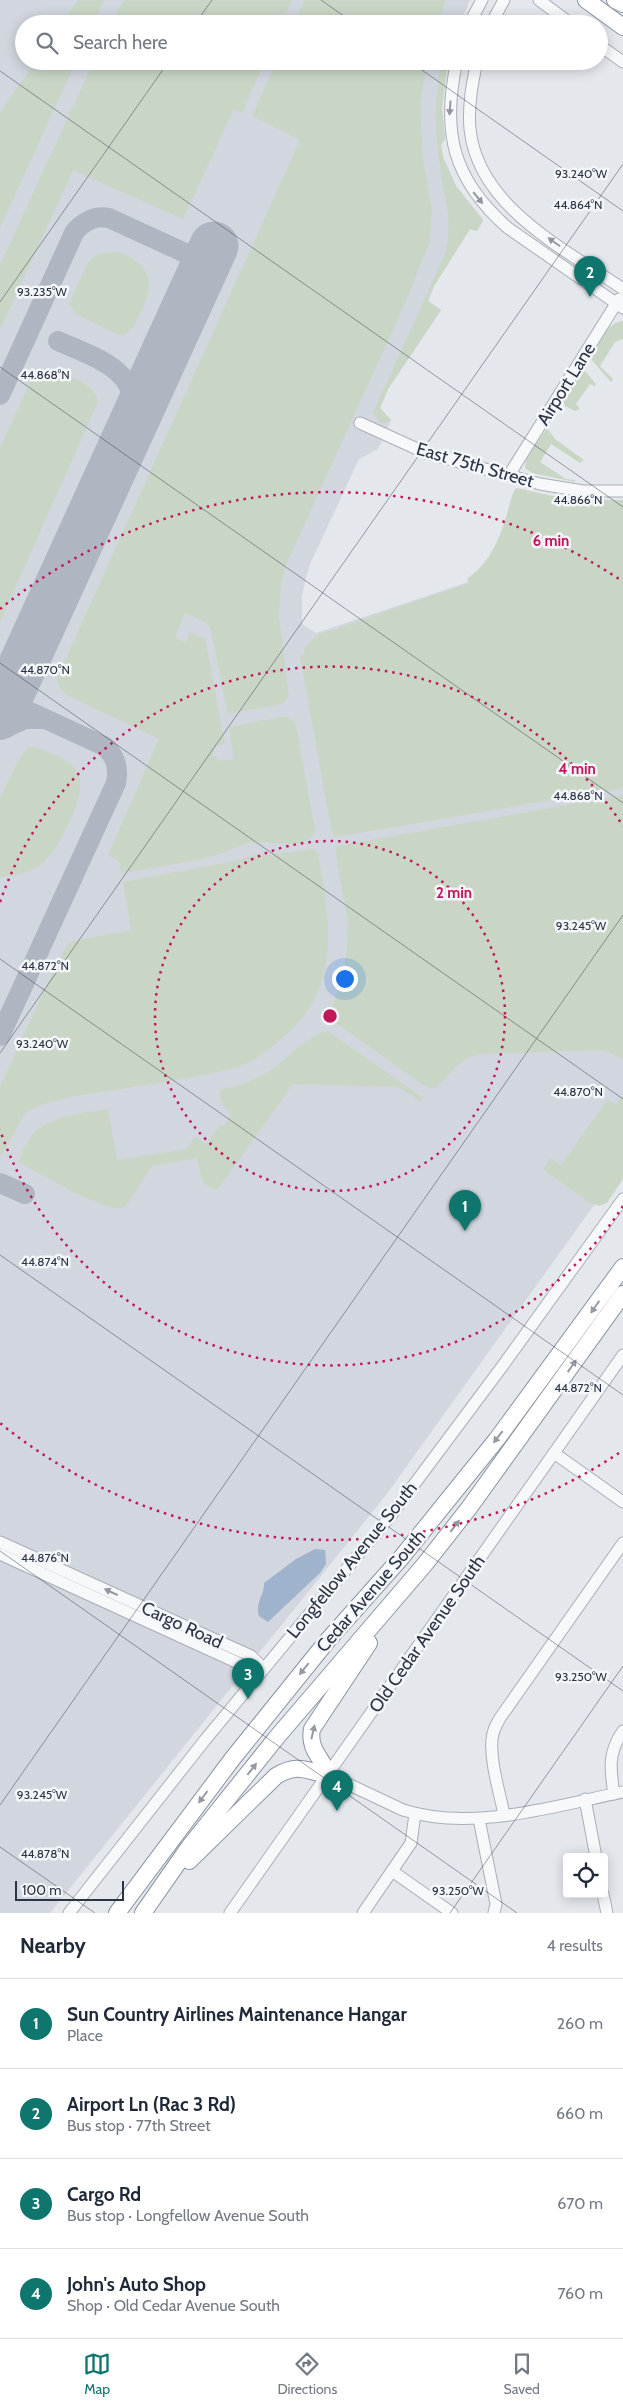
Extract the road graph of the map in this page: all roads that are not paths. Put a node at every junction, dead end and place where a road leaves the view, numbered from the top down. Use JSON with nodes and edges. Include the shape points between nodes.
{"nodes":[{"id":1,"x":482,"y":0,"type":"edge"},
{"id":2,"x":504,"y":0,"type":"edge"},
{"id":3,"x":539,"y":0,"type":"edge"},
{"id":4,"x":586,"y":0,"type":"edge"},
{"id":5,"x":615,"y":0,"type":"edge"},
{"id":6,"x":623,"y":4,"type":"edge"},
{"id":7,"x":474,"y":15,"type":"edge"},
{"id":8,"x":496,"y":15,"type":"edge"},
{"id":9,"x":559,"y":15,"type":"edge"},
{"id":10,"x":607,"y":15,"type":"edge"},
{"id":11,"x":608,"y":16,"type":"edge"},
{"id":12,"x":623,"y":27,"type":"edge"},
{"id":13,"x":608,"y":51,"type":"edge"},
{"id":14,"x":623,"y":62,"type":"edge"},
{"id":15,"x":456,"y":70,"type":"edge"},
{"id":16,"x":475,"y":70,"type":"edge"},
{"id":17,"x":623,"y":291,"type":"edge"},
{"id":18,"x":619,"y":306,"type":"edge"},
{"id":19,"x":360,"y":423,"type":"dead end"},
{"id":20,"x":509,"y":475,"type":"junction"},
{"id":21,"x":623,"y":491,"type":"edge"},
{"id":22,"x":623,"y":1199,"type":"edge"},
{"id":23,"x":623,"y":1267,"type":"edge"},
{"id":24,"x":623,"y":1294,"type":"edge"},
{"id":25,"x":623,"y":1355,"type":"edge"},
{"id":26,"x":554,"y":1453,"type":"junction"},
{"id":27,"x":623,"y":1502,"type":"edge"},
{"id":28,"x":0,"y":1542,"type":"edge"},
{"id":29,"x":623,"y":1543,"type":"edge"},
{"id":30,"x":0,"y":1554,"type":"edge"},
{"id":31,"x":425,"y":1564,"type":"junction"},
{"id":32,"x":263,"y":1668,"type":"junction"},
{"id":33,"x":623,"y":1731,"type":"edge"},
{"id":34,"x":329,"y":1775,"type":"junction"},
{"id":35,"x":618,"y":1793,"type":"edge"},
{"id":36,"x":585,"y":1800,"type":"junction"},
{"id":37,"x":415,"y":1814,"type":"junction"},
{"id":38,"x":504,"y":1816,"type":"junction"},
{"id":39,"x":480,"y":1819,"type":"junction"},
{"id":40,"x":595,"y":1853,"type":"edge"},
{"id":41,"x":392,"y":1871,"type":"junction"},
{"id":42,"x":159,"y":1891,"type":"junction"},
{"id":43,"x":604,"y":1898,"type":"edge"},
{"id":44,"x":69,"y":1913,"type":"edge"},
{"id":45,"x":117,"y":1913,"type":"edge"},
{"id":46,"x":143,"y":1913,"type":"edge"},
{"id":47,"x":230,"y":1913,"type":"edge"},
{"id":48,"x":363,"y":1913,"type":"edge"},
{"id":49,"x":452,"y":1913,"type":"edge"},
{"id":50,"x":494,"y":1913,"type":"edge"},
{"id":51,"x":607,"y":1913,"type":"edge"}],
"edges":[{"from":1,"to":7,"type":"street"},
{"from":2,"to":8,"type":"street"},
{"from":3,"to":9,"type":"street"},
{"from":4,"to":10,"type":"highway"},
{"from":5,"to":6,"type":"highway"},
{"from":11,"to":12,"type":"highway"},
{"from":13,"to":14,"type":"street"},
{"from":15,"to":18,"type":"street","one_way":true,"via":[[450,121],[456,155],[471,189],[508,228]]},
{"from":17,"to":16,"type":"street","one_way":true,"via":[[518,216],[487,181],[476,156],[470,130],[470,95]]},
{"from":17,"to":18,"type":"street","name":"Airport Lane"},
{"from":18,"to":20,"type":"street","name":"Airport Lane"},
{"from":19,"to":20,"type":"street","name":"East 75th Street","via":[[426,452]]},
{"from":20,"to":21,"type":"street","name":"East 75th Street","via":[[571,490]]},
{"from":22,"to":32,"type":"street","name":"Longfellow Avenue South","via":[[392,1514]]},
{"from":23,"to":45,"type":"highway","name":"Cedar Avenue South","one_way":true,"via":[[497,1438],[233,1758]]},
{"from":31,"to":24,"type":"highway","name":"Cedar Avenue South","one_way":true,"via":[[527,1430]]},
{"from":25,"to":26,"type":"street","name":"Old Cedar Avenue South"},
{"from":26,"to":27,"type":"street"},
{"from":26,"to":34,"type":"street","name":"Old Cedar Avenue South"},
{"from":32,"to":28,"type":"street","name":"Cargo Road","one_way":true,"via":[[251,1656]]},
{"from":29,"to":38,"type":"street","via":[[494,1728],[492,1751]]},
{"from":30,"to":32,"type":"street","name":"Cargo Road","via":[[245,1666]]},
{"from":34,"to":31,"type":"highway","one_way":true,"via":[[311,1742],[316,1722]]},
{"from":42,"to":31,"type":"highway","name":"Cedar Avenue South","one_way":true,"via":[[277,1737]]},
{"from":32,"to":44,"type":"street","name":"Longfellow Avenue South"},
{"from":33,"to":35,"type":"street","via":[[610,1758]]},
{"from":34,"to":37,"type":"street","via":[[389,1805]]},
{"from":34,"to":42,"type":"highway","via":[[297,1768],[276,1776]]},
{"from":34,"to":47,"type":"street","name":"Old Cedar Avenue South"},
{"from":35,"to":36,"type":"street"},
{"from":36,"to":38,"type":"street"},
{"from":36,"to":40,"type":"street"},
{"from":37,"to":39,"type":"street"},
{"from":37,"to":41,"type":"street","via":[[410,1843]]},
{"from":38,"to":39,"type":"street"},
{"from":39,"to":50,"type":"street","via":[[496,1904]]},
{"from":41,"to":48,"type":"street"},
{"from":41,"to":49,"type":"street"},
{"from":42,"to":46,"type":"highway","name":"Cedar Avenue South"},
{"from":43,"to":51,"type":"street"}]}
